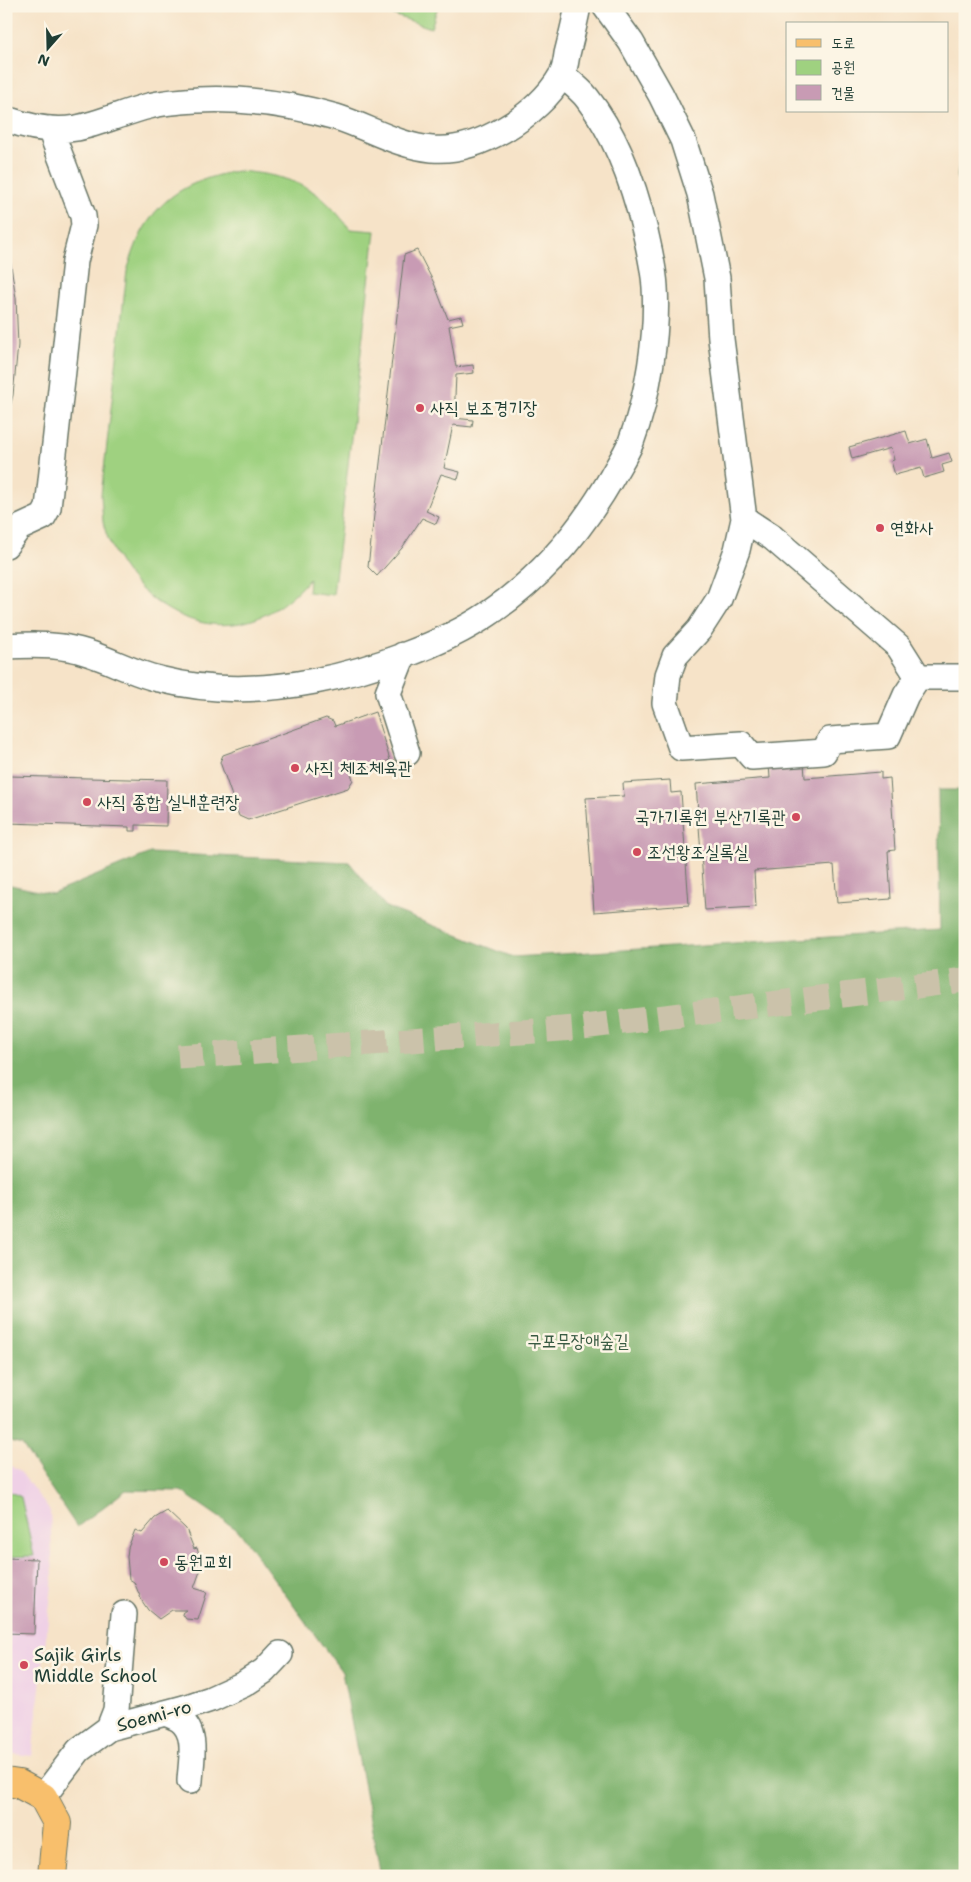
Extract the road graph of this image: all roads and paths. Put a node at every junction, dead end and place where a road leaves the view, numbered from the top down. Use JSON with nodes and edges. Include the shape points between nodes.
{"nodes":[{"id":1,"x":578,"y":6,"type":"edge"},
{"id":2,"x":605,"y":6,"type":"edge"},
{"id":3,"x":562,"y":75,"type":"junction"},
{"id":4,"x":6,"y":119,"type":"edge"},
{"id":5,"x":50,"y":129,"type":"junction"},
{"id":6,"x":744,"y":518,"type":"junction"},
{"id":7,"x":6,"y":545,"type":"edge"},
{"id":8,"x":6,"y":646,"type":"edge"},
{"id":9,"x":403,"y":655,"type":"junction"},
{"id":10,"x":962,"y":675,"type":"edge"},
{"id":11,"x":918,"y":677,"type":"junction"},
{"id":12,"x":407,"y":753,"type":"dead end"},
{"id":13,"x":124,"y":1614,"type":"dead end"},
{"id":14,"x":280,"y":1654,"type":"dead end"},
{"id":15,"x":165,"y":1713,"type":"junction"},
{"id":16,"x":108,"y":1728,"type":"junction"},
{"id":17,"x":190,"y":1781,"type":"dead end"},
{"id":18,"x":6,"y":1782,"type":"edge"},
{"id":19,"x":43,"y":1797,"type":"junction"},
{"id":20,"x":52,"y":1876,"type":"edge"}],
"edges":[{"from":1,"to":3,"type":"street"},
{"from":2,"to":6,"type":"street","via":[[631,42],[661,94],[683,140],[700,194],[717,278],[721,339]]},
{"from":3,"to":5,"type":"street","via":[[544,100],[522,118],[464,146],[433,149],[403,143],[336,118],[296,107],[251,101],[198,100],[150,105],[76,128]]},
{"from":3,"to":9,"type":"street","via":[[586,96],[607,129],[625,166],[642,217],[655,286],[650,364],[643,404],[630,445],[608,484],[581,526],[555,557],[489,614],[451,636]]},
{"from":4,"to":5,"type":"street","via":[[21,125]]},
{"from":5,"to":7,"type":"street","via":[[84,225],[75,260],[48,508],[43,517],[19,528]]},
{"from":6,"to":11,"type":"street","via":[[773,538],[899,647]]},
{"from":6,"to":11,"type":"street","via":[[737,550],[719,598],[699,630],[675,656],[668,675],[665,703],[681,748],[741,744],[752,757],[761,757],[824,752],[830,740],[888,736],[906,695]]},
{"from":8,"to":9,"type":"street","via":[[69,648],[157,679],[197,687],[234,689],[317,681]]},
{"from":9,"to":12,"type":"street","via":[[388,693]]},
{"from":10,"to":11,"type":"street"},
{"from":13,"to":16,"type":"street","via":[[116,1710]]},
{"from":14,"to":15,"type":"street","name":"Soemi-ro","via":[[264,1671],[244,1684],[211,1699]]},
{"from":15,"to":16,"type":"street","name":"Soemi-ro"},
{"from":15,"to":17,"type":"street","via":[[180,1720],[189,1732],[192,1745]]},
{"from":16,"to":19,"type":"street","name":"Soemi-ro","via":[[78,1750]]},
{"from":18,"to":19,"type":"main road","via":[[19,1784]]},
{"from":19,"to":20,"type":"main road","via":[[57,1823]]}]}
